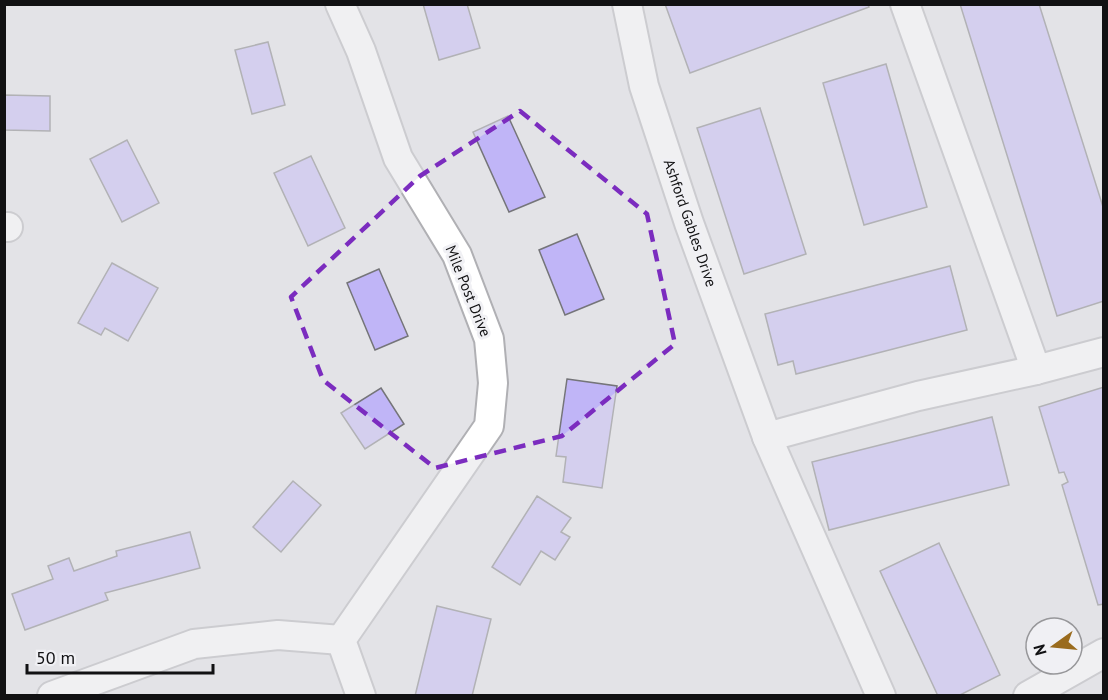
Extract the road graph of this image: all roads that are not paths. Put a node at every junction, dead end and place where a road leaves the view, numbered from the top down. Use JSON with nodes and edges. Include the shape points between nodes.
{"nodes":[{"id":1,"x":340,"y":4,"type":"edge"},
{"id":2,"x":627,"y":4,"type":"edge"},
{"id":3,"x":905,"y":4,"type":"edge"},
{"id":4,"x":1104,"y":352,"type":"edge"},
{"id":5,"x":1036,"y":370,"type":"junction"},
{"id":6,"x":767,"y":436,"type":"junction"},
{"id":7,"x":341,"y":640,"type":"junction"},
{"id":8,"x":1104,"y":653,"type":"edge"},
{"id":9,"x":52,"y":696,"type":"edge"},
{"id":10,"x":361,"y":696,"type":"edge"},
{"id":11,"x":881,"y":696,"type":"edge"},
{"id":12,"x":1028,"y":696,"type":"edge"}],
"edges":[{"from":1,"to":7,"type":"street","name":"Mile Post Drive","via":[[361,51],[398,158],[457,255],[489,339],[493,383],[489,426]]},
{"from":2,"to":6,"type":"street","name":"Ashford Gables Drive","via":[[647,97],[688,223]]},
{"from":3,"to":5,"type":"street"},
{"from":4,"to":5,"type":"street"},
{"from":5,"to":6,"type":"street"},
{"from":6,"to":11,"type":"street","name":"Ashford Gables Drive"},
{"from":7,"to":9,"type":"street","via":[[278,635],[194,644]]},
{"from":7,"to":10,"type":"street"},
{"from":8,"to":12,"type":"street"}]}
